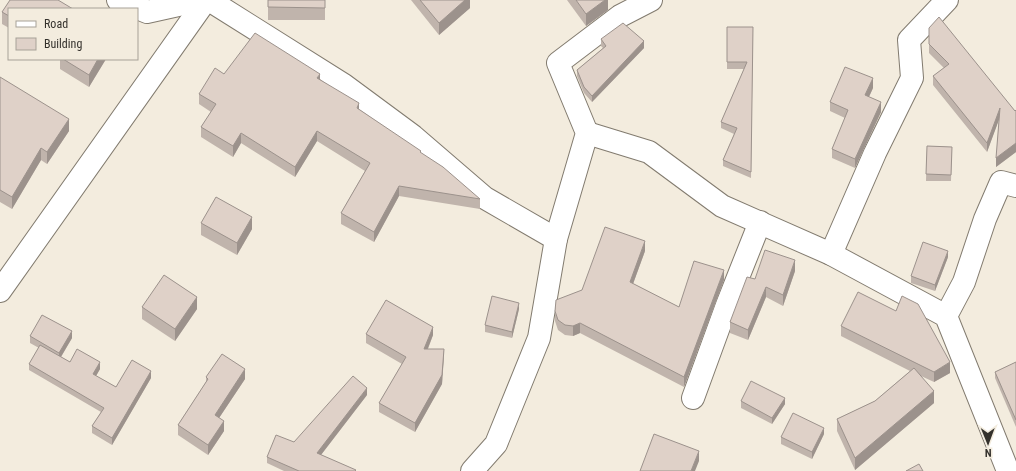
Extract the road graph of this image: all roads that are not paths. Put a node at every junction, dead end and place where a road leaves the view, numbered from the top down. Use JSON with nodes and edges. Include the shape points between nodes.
{"nodes":[{"id":1,"x":118,"y":0,"type":"edge"},
{"id":2,"x":201,"y":0,"type":"edge"},
{"id":3,"x":207,"y":0,"type":"edge"},
{"id":4,"x":651,"y":0,"type":"edge"},
{"id":5,"x":947,"y":0,"type":"edge"},
{"id":6,"x":137,"y":8,"type":"edge"},
{"id":7,"x":138,"y":8,"type":"edge"},
{"id":8,"x":586,"y":133,"type":"junction"},
{"id":9,"x":1016,"y":186,"type":"edge"},
{"id":10,"x":760,"y":222,"type":"junction"},
{"id":11,"x":556,"y":239,"type":"junction"},
{"id":12,"x":831,"y":254,"type":"junction"},
{"id":13,"x":0,"y":291,"type":"edge"},
{"id":14,"x":946,"y":316,"type":"junction"},
{"id":15,"x":693,"y":398,"type":"dead end"},
{"id":16,"x":472,"y":471,"type":"edge"},
{"id":17,"x":1008,"y":471,"type":"edge"}],
"edges":[{"from":1,"to":6,"type":"street"},
{"from":2,"to":7,"type":"street","via":[[147,12]]},
{"from":3,"to":11,"type":"street","via":[[344,85],[413,136],[485,198]]},
{"from":3,"to":13,"type":"street"},
{"from":4,"to":8,"type":"street","via":[[620,16],[558,63]]},
{"from":5,"to":12,"type":"street","via":[[909,40],[912,78],[875,152]]},
{"from":8,"to":10,"type":"street","via":[[649,152],[722,206]]},
{"from":8,"to":11,"type":"street"},
{"from":9,"to":14,"type":"street","via":[[1001,182],[985,219],[964,282]]},
{"from":10,"to":12,"type":"street"},
{"from":10,"to":15,"type":"street"},
{"from":11,"to":16,"type":"street","via":[[539,338],[496,444]]},
{"from":12,"to":14,"type":"street"},
{"from":14,"to":17,"type":"street"}]}
